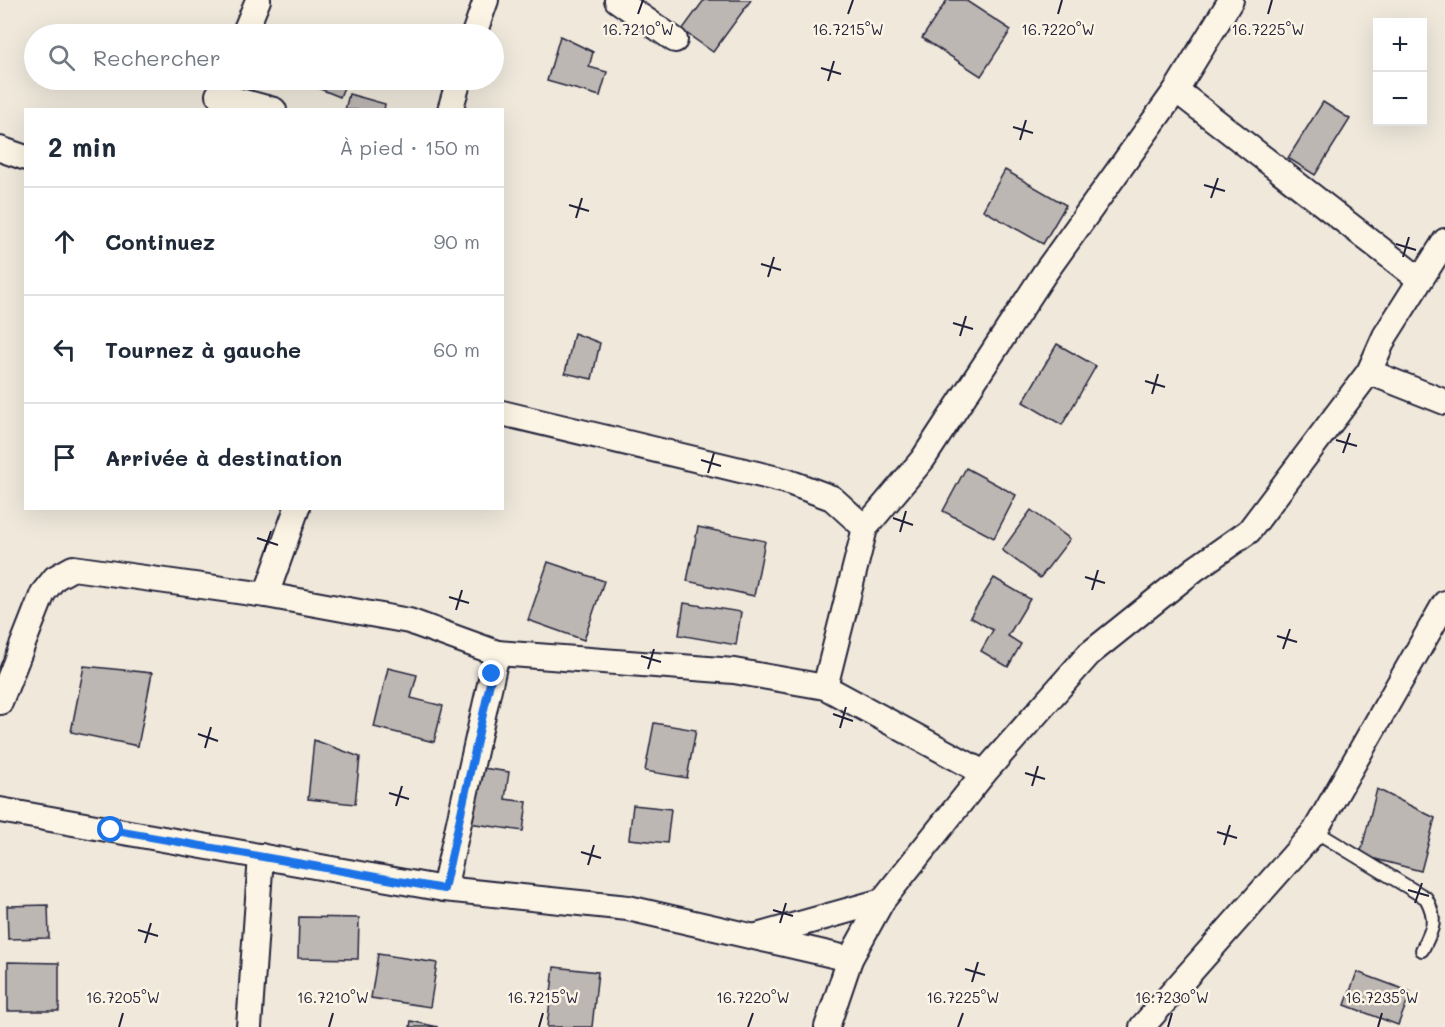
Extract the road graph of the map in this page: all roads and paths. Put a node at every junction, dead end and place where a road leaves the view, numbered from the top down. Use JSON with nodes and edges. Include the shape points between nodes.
{"nodes":[{"id":1,"x":258,"y":0,"type":"edge"},
{"id":2,"x":486,"y":0,"type":"edge"},
{"id":3,"x":617,"y":0,"type":"edge"},
{"id":4,"x":1231,"y":0,"type":"edge"},
{"id":5,"x":248,"y":24,"type":"edge"},
{"id":6,"x":478,"y":24,"type":"edge"},
{"id":7,"x":675,"y":40,"type":"dead end"},
{"id":8,"x":456,"y":90,"type":"edge"},
{"id":9,"x":1176,"y":90,"type":"junction"},
{"id":10,"x":219,"y":95,"type":"edge"},
{"id":11,"x":267,"y":108,"type":"edge"},
{"id":12,"x":451,"y":108,"type":"edge"},
{"id":13,"x":0,"y":149,"type":"edge"},
{"id":14,"x":24,"y":157,"type":"edge"},
{"id":15,"x":1445,"y":241,"type":"edge"},
{"id":16,"x":1419,"y":279,"type":"junction"},
{"id":17,"x":1369,"y":372,"type":"junction"},
{"id":18,"x":1445,"y":402,"type":"edge"},
{"id":19,"x":504,"y":413,"type":"edge"},
{"id":20,"x":296,"y":510,"type":"edge"},
{"id":21,"x":865,"y":528,"type":"junction"},
{"id":22,"x":266,"y":595,"type":"junction"},
{"id":23,"x":1445,"y":603,"type":"edge"},
{"id":24,"x":497,"y":653,"type":"junction"},
{"id":25,"x":825,"y":687,"type":"junction"},
{"id":26,"x":0,"y":702,"type":"edge"},
{"id":27,"x":984,"y":773,"type":"junction"},
{"id":28,"x":0,"y":810,"type":"edge"},
{"id":29,"x":1315,"y":831,"type":"junction"},
{"id":30,"x":261,"y":856,"type":"junction"},
{"id":31,"x":444,"y":889,"type":"junction"},
{"id":32,"x":882,"y":901,"type":"junction"},
{"id":33,"x":755,"y":937,"type":"junction"},
{"id":34,"x":1422,"y":950,"type":"dead end"},
{"id":35,"x":850,"y":959,"type":"junction"},
{"id":36,"x":249,"y":1027,"type":"edge"},
{"id":37,"x":828,"y":1027,"type":"edge"},
{"id":38,"x":1142,"y":1027,"type":"edge"}],
"edges":[{"from":1,"to":5,"type":"street"},
{"from":2,"to":6,"type":"street"},
{"from":3,"to":7,"type":"street"},
{"from":4,"to":9,"type":"street"},
{"from":8,"to":12,"type":"street"},
{"from":9,"to":16,"type":"street"},
{"from":9,"to":21,"type":"street","via":[[1044,274],[922,459]]},
{"from":10,"to":11,"type":"street"},
{"from":13,"to":14,"type":"street"},
{"from":15,"to":16,"type":"street"},
{"from":16,"to":17,"type":"street"},
{"from":17,"to":18,"type":"street"},
{"from":17,"to":27,"type":"street","via":[[1250,531],[1195,569],[1089,654]]},
{"from":19,"to":21,"type":"street","via":[[786,481],[832,498]]},
{"from":20,"to":22,"type":"street"},
{"from":21,"to":25,"type":"street"},
{"from":22,"to":24,"type":"street","via":[[409,621]]},
{"from":22,"to":26,"type":"street","via":[[74,568],[55,578],[43,593]]},
{"from":23,"to":29,"type":"street"},
{"from":24,"to":25,"type":"street","via":[[734,671]]},
{"from":24,"to":31,"type":"street"},
{"from":25,"to":27,"type":"street"},
{"from":27,"to":32,"type":"street"},
{"from":28,"to":30,"type":"street"},
{"from":29,"to":34,"type":"lane","via":[[1426,898],[1434,912],[1432,930]]},
{"from":29,"to":38,"type":"street"},
{"from":30,"to":31,"type":"street"},
{"from":30,"to":36,"type":"street"},
{"from":31,"to":33,"type":"street","via":[[628,908]]},
{"from":32,"to":33,"type":"street"},
{"from":32,"to":35,"type":"street"},
{"from":33,"to":35,"type":"street"},
{"from":35,"to":37,"type":"street"}]}
